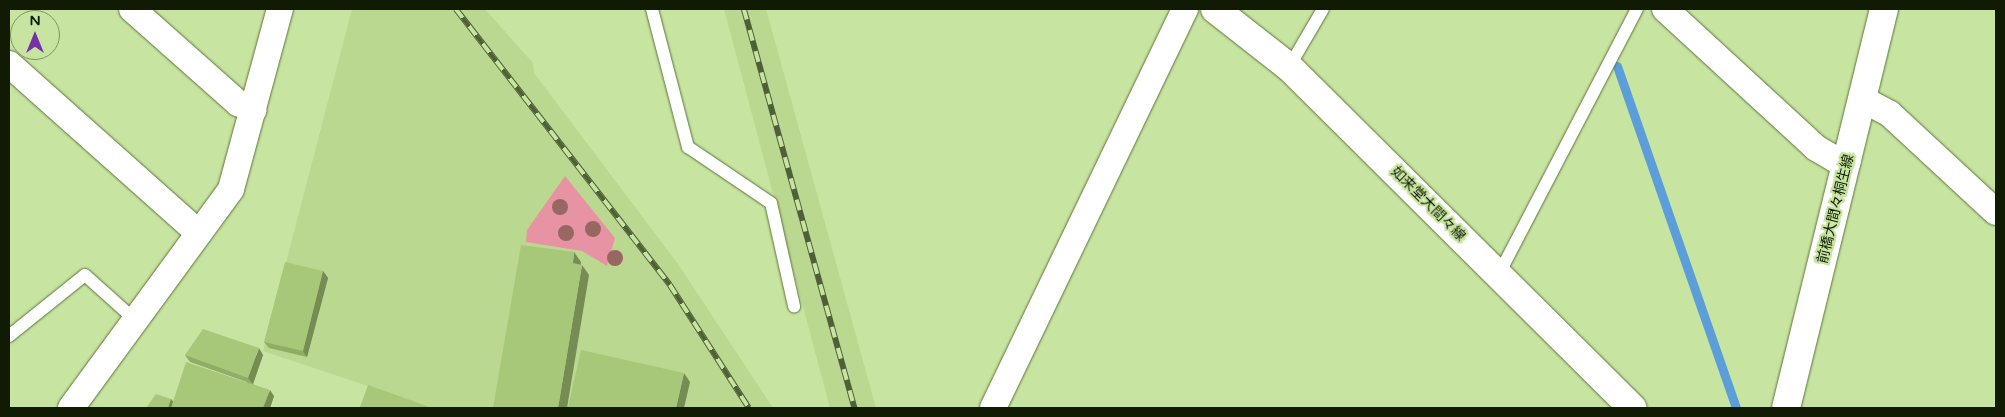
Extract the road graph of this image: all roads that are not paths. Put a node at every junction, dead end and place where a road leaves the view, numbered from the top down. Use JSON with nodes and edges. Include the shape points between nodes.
{"nodes":[{"id":1,"x":132,"y":9,"type":"edge"},
{"id":2,"x":280,"y":9,"type":"edge"},
{"id":3,"x":652,"y":9,"type":"edge"},
{"id":4,"x":1185,"y":9,"type":"edge"},
{"id":5,"x":1215,"y":9,"type":"edge"},
{"id":6,"x":1323,"y":9,"type":"edge"},
{"id":7,"x":1637,"y":9,"type":"edge"},
{"id":8,"x":1665,"y":9,"type":"edge"},
{"id":9,"x":1884,"y":9,"type":"edge"},
{"id":10,"x":9,"y":64,"type":"edge"},
{"id":11,"x":1289,"y":67,"type":"junction"},
{"id":12,"x":1862,"y":99,"type":"junction"},
{"id":13,"x":253,"y":110,"type":"junction"},
{"id":14,"x":1848,"y":162,"type":"junction"},
{"id":15,"x":1996,"y":212,"type":"edge"},
{"id":16,"x":199,"y":233,"type":"junction"},
{"id":17,"x":1499,"y":274,"type":"junction"},
{"id":18,"x":794,"y":306,"type":"dead end"},
{"id":19,"x":134,"y":318,"type":"junction"},
{"id":20,"x":9,"y":336,"type":"edge"},
{"id":21,"x":71,"y":408,"type":"edge"},
{"id":22,"x":992,"y":408,"type":"edge"},
{"id":23,"x":1632,"y":408,"type":"edge"},
{"id":24,"x":1786,"y":408,"type":"edge"}],
"edges":[{"from":1,"to":13,"type":"street","via":[[238,103]]},
{"from":2,"to":13,"type":"street"},
{"from":3,"to":18,"type":"lane","via":[[688,147],[770,203]]},
{"from":4,"to":22,"type":"street"},
{"from":5,"to":11,"type":"main road","name":"如来堂大間々線"},
{"from":6,"to":11,"type":"lane"},
{"from":7,"to":17,"type":"lane"},
{"from":8,"to":14,"type":"street","via":[[1816,148],[1835,160]]},
{"from":9,"to":12,"type":"main road","name":"前橋大間々桐生線"},
{"from":10,"to":16,"type":"street"},
{"from":11,"to":17,"type":"main road","name":"如来堂大間々線"},
{"from":12,"to":14,"type":"main road","name":"前橋大間々桐生線"},
{"from":12,"to":15,"type":"street","via":[[1890,114]]},
{"from":13,"to":16,"type":"street","via":[[231,189]]},
{"from":14,"to":24,"type":"main road","name":"前橋大間々桐生線"},
{"from":16,"to":19,"type":"street"},
{"from":17,"to":23,"type":"main road","name":"如来堂大間々線"},
{"from":19,"to":20,"type":"lane","via":[[85,275]]},
{"from":19,"to":21,"type":"street"}]}
